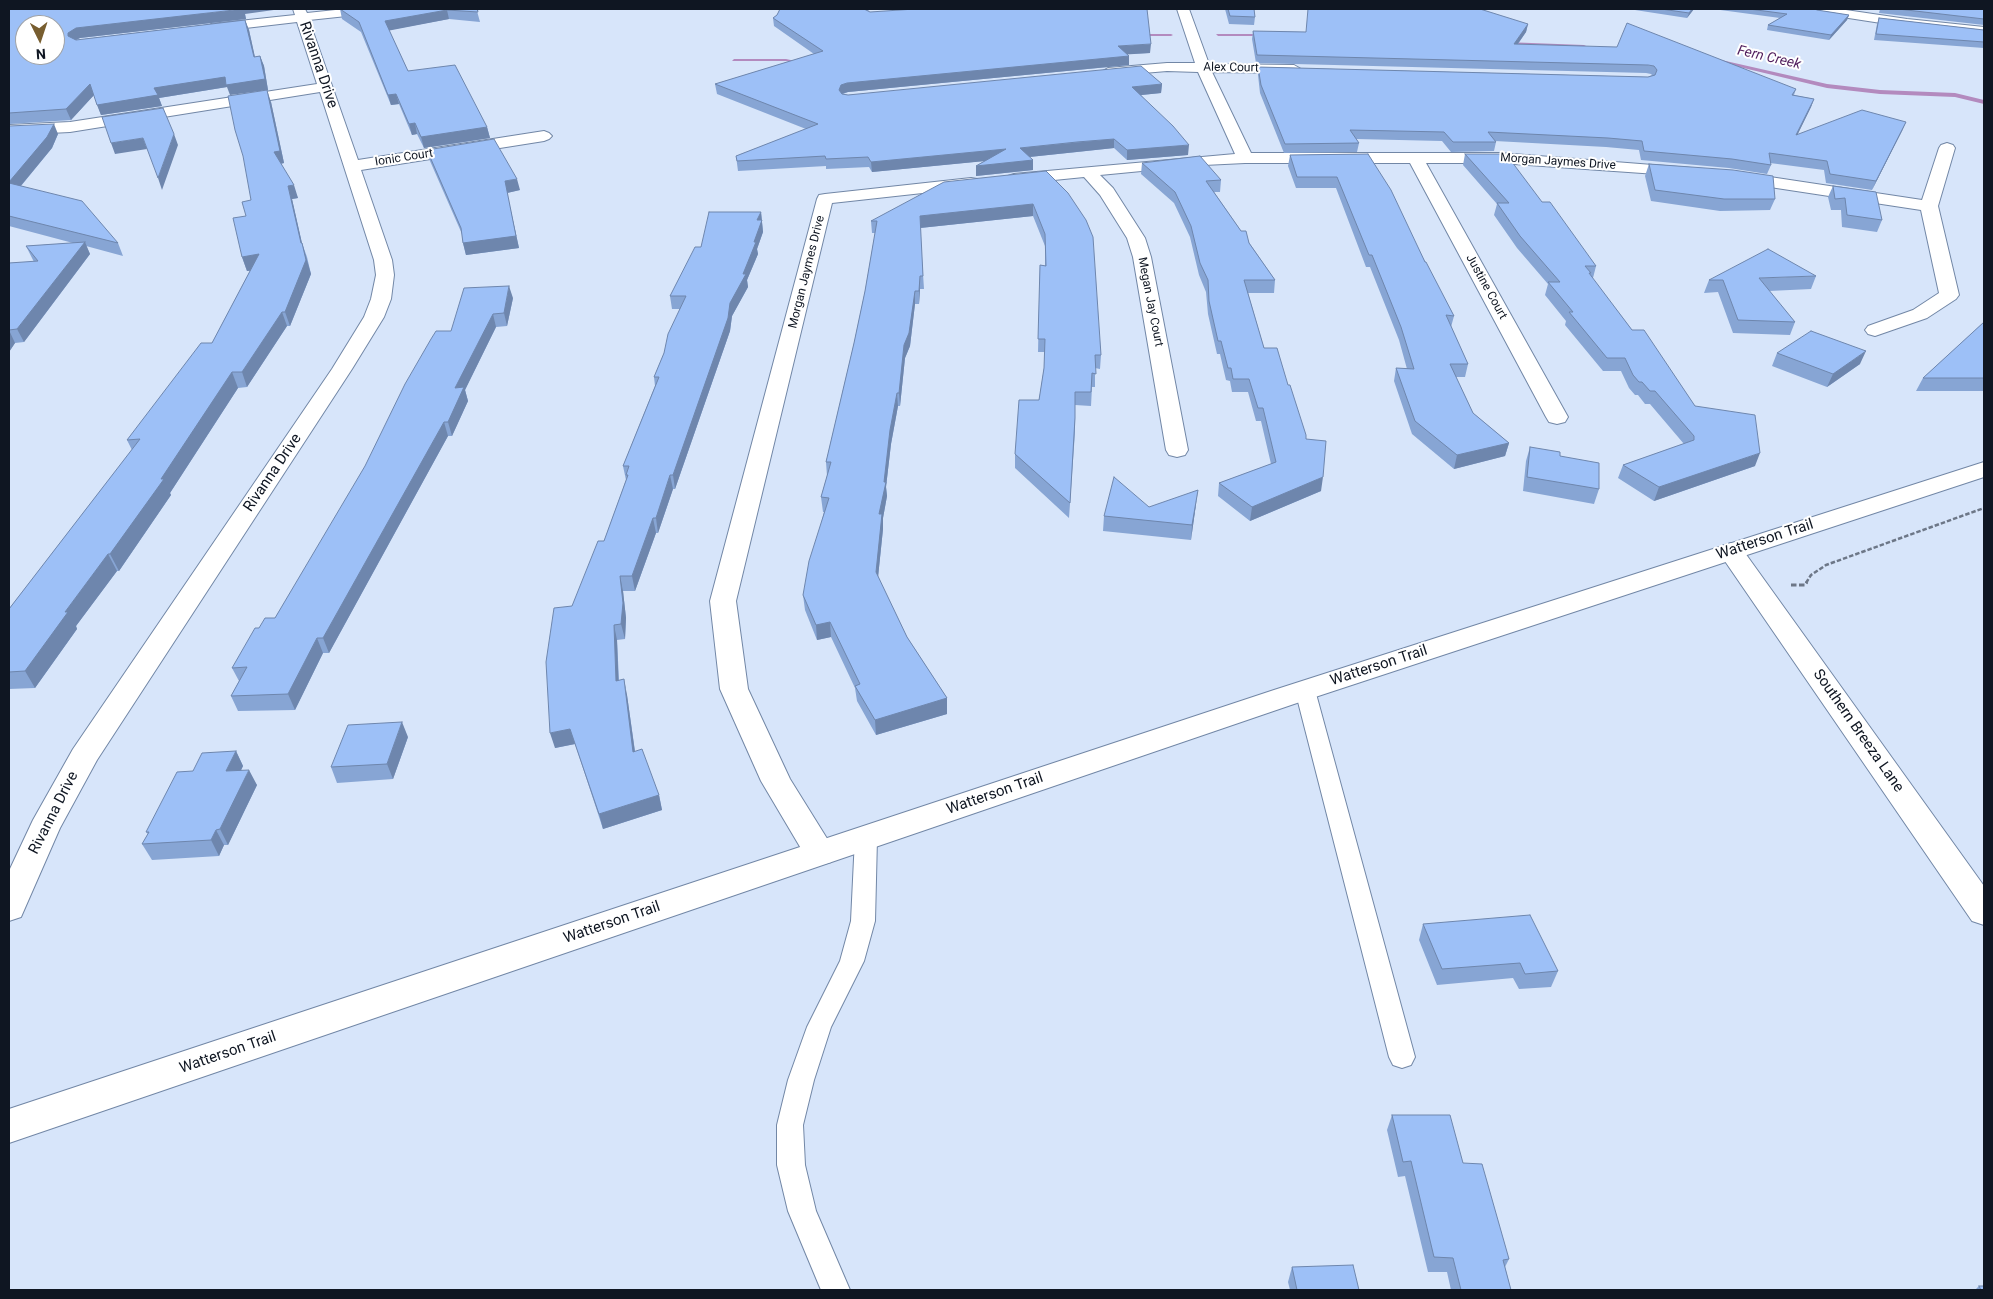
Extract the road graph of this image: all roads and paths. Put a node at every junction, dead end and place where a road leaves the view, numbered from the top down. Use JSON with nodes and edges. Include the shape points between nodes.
{"nodes":[{"id":1,"x":375,"y":9,"type":"edge"},
{"id":2,"x":1182,"y":9,"type":"edge"},
{"id":3,"x":1816,"y":9,"type":"edge"},
{"id":4,"x":300,"y":13,"type":"edge"},
{"id":5,"x":196,"y":30,"type":"edge"},
{"id":6,"x":1984,"y":31,"type":"edge"},
{"id":7,"x":1203,"y":67,"type":"junction"},
{"id":8,"x":1312,"y":69,"type":"edge"},
{"id":9,"x":1096,"y":74,"type":"edge"},
{"id":10,"x":326,"y":87,"type":"junction"},
{"id":11,"x":9,"y":130,"type":"edge"},
{"id":12,"x":544,"y":136,"type":"dead end"},
{"id":13,"x":1947,"y":148,"type":"dead end"},
{"id":14,"x":1245,"y":158,"type":"junction"},
{"id":15,"x":1415,"y":158,"type":"junction"},
{"id":16,"x":353,"y":166,"type":"junction"},
{"id":17,"x":1087,"y":171,"type":"junction"},
{"id":18,"x":1929,"y":206,"type":"junction"},
{"id":19,"x":1874,"y":330,"type":"dead end"},
{"id":20,"x":1557,"y":417,"type":"dead end"},
{"id":21,"x":1177,"y":450,"type":"dead end"},
{"id":22,"x":1984,"y":469,"type":"edge"},
{"id":23,"x":1984,"y":508,"type":"edge"},
{"id":24,"x":1731,"y":551,"type":"junction"},
{"id":25,"x":1754,"y":584,"type":"junction"},
{"id":26,"x":1305,"y":690,"type":"junction"},
{"id":27,"x":866,"y":838,"type":"junction"},
{"id":28,"x":820,"y":853,"type":"junction"},
{"id":29,"x":9,"y":908,"type":"edge"},
{"id":30,"x":1984,"y":912,"type":"edge"},
{"id":31,"x":1402,"y":1057,"type":"dead end"},
{"id":32,"x":9,"y":1126,"type":"edge"},
{"id":33,"x":835,"y":1290,"type":"edge"}],
"edges":[{"from":1,"to":4,"type":"street"},
{"from":2,"to":7,"type":"street"},
{"from":3,"to":6,"type":"street"},
{"from":4,"to":5,"type":"street"},
{"from":4,"to":10,"type":"street","name":"Rivanna Drive"},
{"from":7,"to":8,"type":"street","name":"Alex Court"},
{"from":7,"to":9,"type":"street","name":"Alex Court"},
{"from":7,"to":14,"type":"street"},
{"from":10,"to":11,"type":"street","via":[[107,122]]},
{"from":10,"to":16,"type":"street","name":"Rivanna Drive"},
{"from":12,"to":16,"type":"street","name":"Ionic Court"},
{"from":13,"to":18,"type":"street"},
{"from":14,"to":15,"type":"street","name":"Morgan Jaymes Drive"},
{"from":14,"to":17,"type":"street","name":"Morgan Jaymes Drive"},
{"from":15,"to":18,"type":"street","name":"Morgan Jaymes Drive","via":[[1500,158],[1710,174]]},
{"from":15,"to":20,"type":"street","name":"Justine Court"},
{"from":16,"to":29,"type":"street","name":"Rivanna Drive","via":[[383,260],[385,275],[374,317],[84,756],[44,828]]},
{"from":17,"to":21,"type":"street","name":"Megan Jay Court","via":[[1127,221],[1140,251]]},
{"from":17,"to":28,"type":"street","name":"Morgan Jaymes Drive","via":[[826,199],[723,601],[734,689],[776,781]]},
{"from":18,"to":19,"type":"street","via":[[1949,295],[1920,314]]},
{"from":22,"to":24,"type":"street","name":"Watterson Trail"},
{"from":23,"to":25,"type":"path","via":[[1826,566],[1811,575],[1806,585]]},
{"from":24,"to":25,"type":"street","name":"Southern Breeza Lane"},
{"from":24,"to":26,"type":"street","name":"Watterson Trail"},
{"from":25,"to":30,"type":"street","name":"Southern Breeza Lane"},
{"from":26,"to":27,"type":"street","name":"Watterson Trail"},
{"from":26,"to":31,"type":"lane"},
{"from":27,"to":28,"type":"street","name":"Watterson Trail"},
{"from":27,"to":33,"type":"lane","via":[[863,922],[852,961],[818,1027],[790,1125],[791,1165],[802,1211]]},
{"from":28,"to":32,"type":"street","name":"Watterson Trail"}]}
